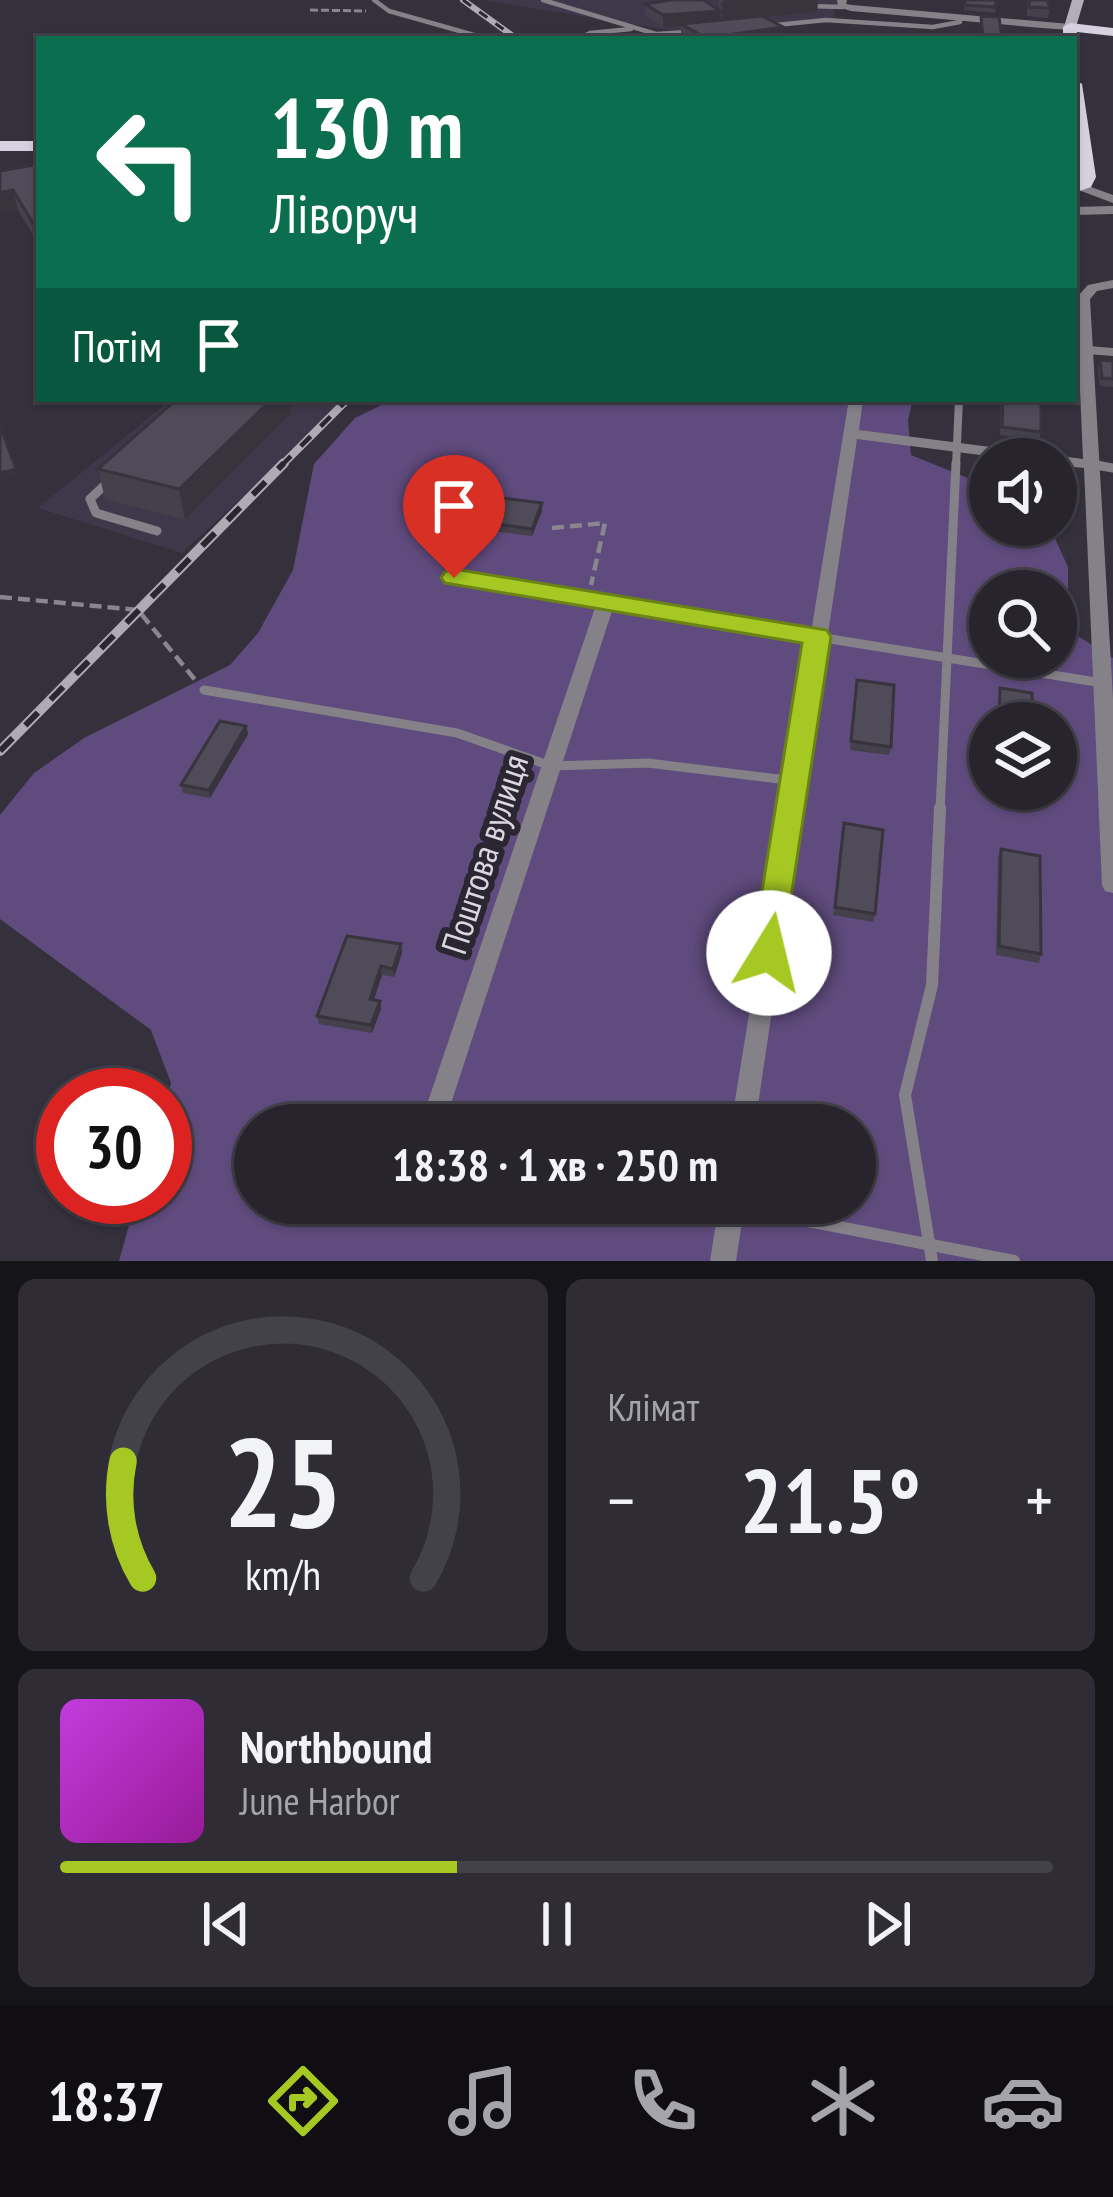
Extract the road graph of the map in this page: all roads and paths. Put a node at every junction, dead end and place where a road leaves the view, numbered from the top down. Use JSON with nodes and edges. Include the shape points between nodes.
{"nodes":[{"id":1,"x":374,"y":0,"type":"edge"},
{"id":2,"x":543,"y":0,"type":"edge"},
{"id":3,"x":958,"y":0,"type":"edge"},
{"id":4,"x":1078,"y":0,"type":"edge"},
{"id":5,"x":843,"y":4,"type":"edge"},
{"id":6,"x":803,"y":6,"type":"dead end"},
{"id":7,"x":310,"y":10,"type":"dead end"},
{"id":8,"x":389,"y":10,"type":"junction"},
{"id":9,"x":960,"y":22,"type":"junction"},
{"id":10,"x":640,"y":28,"type":"junction"},
{"id":11,"x":700,"y":31,"type":"edge"},
{"id":12,"x":1113,"y":32,"type":"edge"},
{"id":13,"x":1070,"y":35,"type":"edge"},
{"id":14,"x":478,"y":36,"type":"edge"},
{"id":15,"x":583,"y":36,"type":"edge"},
{"id":16,"x":658,"y":36,"type":"edge"},
{"id":17,"x":783,"y":36,"type":"edge"},
{"id":18,"x":1077,"y":122,"type":"edge"},
{"id":19,"x":0,"y":146,"type":"edge"},
{"id":20,"x":36,"y":146,"type":"edge"},
{"id":21,"x":1077,"y":188,"type":"edge"},
{"id":22,"x":1113,"y":199,"type":"edge"},
{"id":23,"x":1113,"y":210,"type":"edge"},
{"id":24,"x":1077,"y":211,"type":"edge"},
{"id":25,"x":1113,"y":284,"type":"edge"},
{"id":26,"x":1088,"y":350,"type":"junction"},
{"id":27,"x":1113,"y":352,"type":"edge"},
{"id":28,"x":856,"y":402,"type":"edge"},
{"id":29,"x":959,"y":402,"type":"edge"},
{"id":30,"x":852,"y":434,"type":"junction"},
{"id":31,"x":955,"y":447,"type":"junction"},
{"id":32,"x":969,"y":449,"type":"edge"},
{"id":33,"x":1077,"y":462,"type":"edge"},
{"id":34,"x":1090,"y":464,"type":"junction"},
{"id":35,"x":1113,"y":469,"type":"edge"},
{"id":36,"x":119,"y":471,"type":"edge"},
{"id":37,"x":552,"y":528,"type":"dead end"},
{"id":38,"x":157,"y":530,"type":"dead end"},
{"id":39,"x":454,"y":578,"type":"dead end"},
{"id":40,"x":0,"y":597,"type":"edge"},
{"id":41,"x":597,"y":604,"type":"junction"},
{"id":42,"x":817,"y":637,"type":"junction"},
{"id":43,"x":946,"y":658,"type":"junction"},
{"id":44,"x":1102,"y":683,"type":"junction"},
{"id":45,"x":204,"y":690,"type":"joint"},
{"id":46,"x":551,"y":766,"type":"junction"},
{"id":47,"x":795,"y":781,"type":"junction"},
{"id":48,"x":1113,"y":885,"type":"edge"},
{"id":49,"x":439,"y":1104,"type":"edge"},
{"id":50,"x":746,"y":1104,"type":"edge"},
{"id":51,"x":726,"y":1224,"type":"edge"},
{"id":52,"x":808,"y":1224,"type":"edge"},
{"id":53,"x":932,"y":1255,"type":"edge"},
{"id":54,"x":723,"y":1261,"type":"edge"},
{"id":55,"x":1014,"y":1261,"type":"edge"}],
"edges":[{"from":1,"to":8,"type":"lane"},
{"from":2,"to":10,"type":"lane"},
{"from":3,"to":9,"type":"street"},
{"from":4,"to":13,"type":"main road"},
{"from":5,"to":6,"type":"lane"},
{"from":5,"to":9,"type":"street"},
{"from":7,"to":8,"type":"path"},
{"from":8,"to":14,"type":"lane"},
{"from":9,"to":13,"type":"street"},
{"from":9,"to":17,"type":"lane","via":[[766,26]]},
{"from":10,"to":15,"type":"lane"},
{"from":10,"to":16,"type":"lane"},
{"from":11,"to":16,"type":"lane"},
{"from":12,"to":13,"type":"main road"},
{"from":18,"to":21,"type":"main road","via":[[1087,177]]},
{"from":19,"to":20,"type":"main road"},
{"from":21,"to":22,"type":"street"},
{"from":23,"to":24,"type":"lane"},
{"from":25,"to":26,"type":"street","via":[[1083,298]]},
{"from":26,"to":27,"type":"lane"},
{"from":26,"to":34,"type":"street"},
{"from":28,"to":30,"type":"street"},
{"from":29,"to":31,"type":"lane"},
{"from":30,"to":31,"type":"street"},
{"from":30,"to":42,"type":"street"},
{"from":31,"to":32,"type":"street"},
{"from":31,"to":43,"type":"lane"},
{"from":33,"to":34,"type":"street"},
{"from":34,"to":35,"type":"lane"},
{"from":34,"to":44,"type":"street"},
{"from":36,"to":38,"type":"lane","via":[[90,499],[96,513]]},
{"from":37,"to":41,"type":"path","via":[[605,524]]},
{"from":39,"to":41,"type":"lane"},
{"from":40,"to":45,"type":"path","via":[[138,610]]},
{"from":41,"to":42,"type":"lane"},
{"from":41,"to":46,"type":"street","name":"Поштова вулиця"},
{"from":42,"to":43,"type":"lane"},
{"from":42,"to":47,"type":"street"},
{"from":43,"to":44,"type":"lane"},
{"from":43,"to":53,"type":"lane","via":[[932,985],[904,1095]]},
{"from":44,"to":48,"type":"street"},
{"from":45,"to":46,"type":"lane","via":[[457,733]]},
{"from":46,"to":47,"type":"lane","via":[[648,763]]},
{"from":46,"to":49,"type":"street","name":"Поштова вулиця"},
{"from":47,"to":50,"type":"street"},
{"from":51,"to":54,"type":"street"},
{"from":52,"to":53,"type":"lane"},
{"from":53,"to":55,"type":"lane"}]}
